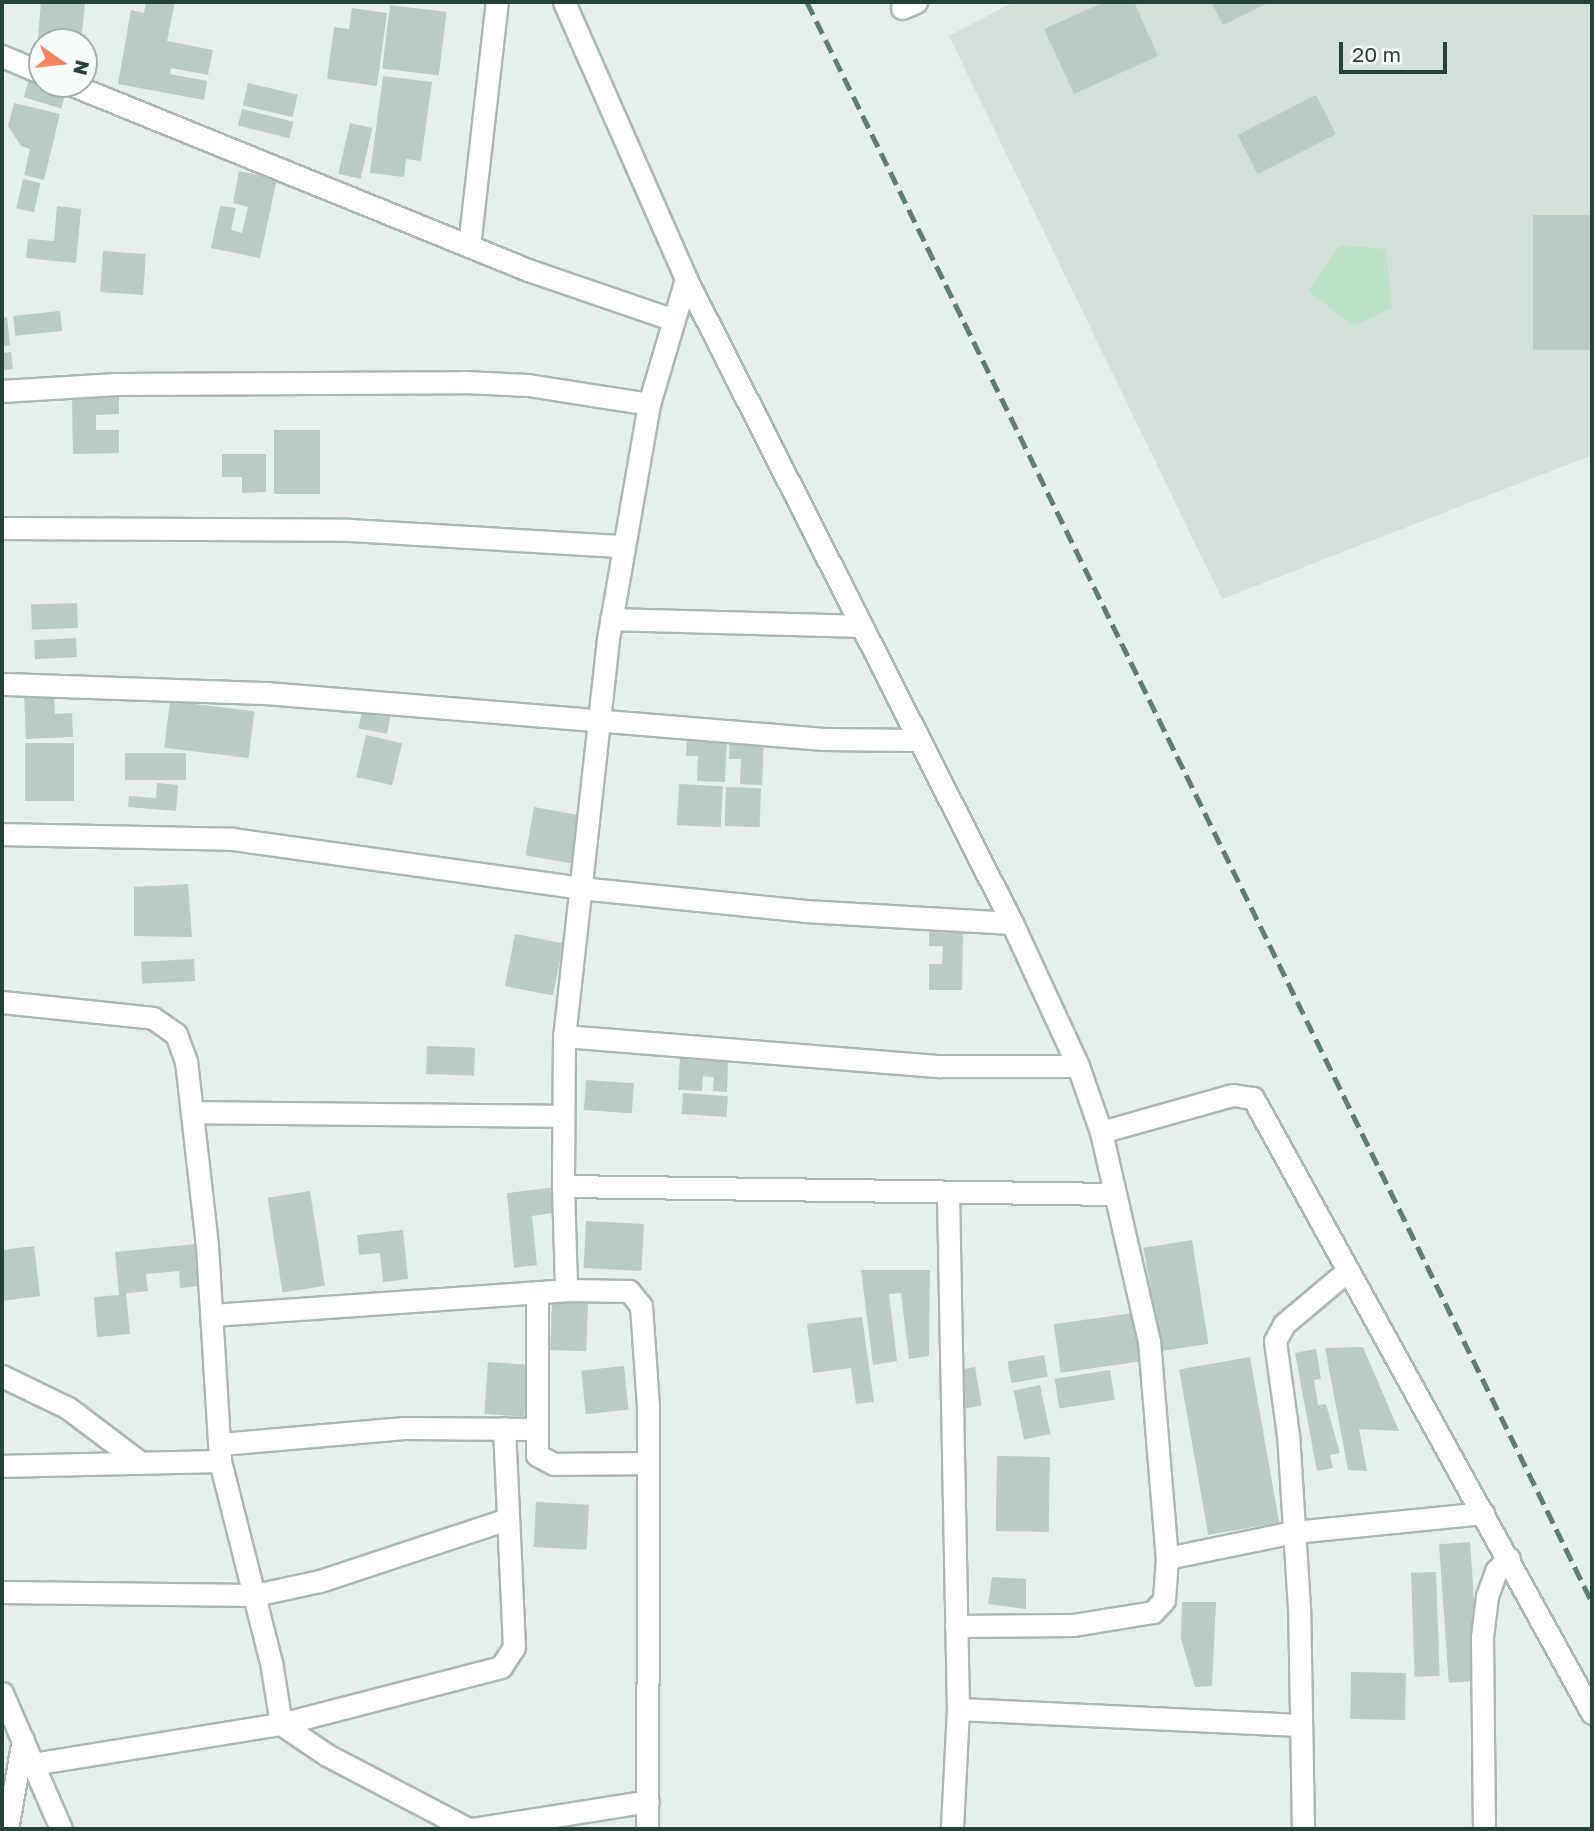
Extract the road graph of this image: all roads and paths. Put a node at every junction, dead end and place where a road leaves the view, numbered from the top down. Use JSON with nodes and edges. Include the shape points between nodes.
{"nodes":[{"id":1,"x":497,"y":2,"type":"edge"},
{"id":2,"x":564,"y":2,"type":"edge"},
{"id":3,"x":2,"y":56,"type":"edge"},
{"id":4,"x":28,"y":67,"type":"edge"},
{"id":5,"x":98,"y":95,"type":"edge"},
{"id":6,"x":469,"y":247,"type":"junction"},
{"id":7,"x":686,"y":279,"type":"junction"},
{"id":8,"x":671,"y":319,"type":"junction"},
{"id":9,"x":2,"y":391,"type":"edge"},
{"id":10,"x":649,"y":404,"type":"junction"},
{"id":11,"x":2,"y":528,"type":"edge"},
{"id":12,"x":623,"y":546,"type":"junction"},
{"id":13,"x":611,"y":618,"type":"junction"},
{"id":14,"x":862,"y":626,"type":"junction"},
{"id":15,"x":2,"y":684,"type":"edge"},
{"id":16,"x":597,"y":722,"type":"junction"},
{"id":17,"x":919,"y":740,"type":"junction"},
{"id":18,"x":2,"y":834,"type":"edge"},
{"id":19,"x":580,"y":888,"type":"junction"},
{"id":20,"x":1012,"y":923,"type":"junction"},
{"id":21,"x":2,"y":1002,"type":"edge"},
{"id":22,"x":564,"y":1036,"type":"junction"},
{"id":23,"x":1078,"y":1066,"type":"junction"},
{"id":24,"x":192,"y":1112,"type":"junction"},
{"id":25,"x":563,"y":1116,"type":"junction"},
{"id":26,"x":1101,"y":1132,"type":"junction"},
{"id":27,"x":563,"y":1186,"type":"junction"},
{"id":28,"x":1114,"y":1194,"type":"junction"},
{"id":29,"x":948,"y":1195,"type":"junction"},
{"id":30,"x":1346,"y":1272,"type":"junction"},
{"id":31,"x":566,"y":1290,"type":"junction"},
{"id":32,"x":537,"y":1293,"type":"junction"},
{"id":33,"x":212,"y":1315,"type":"junction"},
{"id":34,"x":2,"y":1376,"type":"edge"},
{"id":35,"x":503,"y":1428,"type":"junction"},
{"id":36,"x":533,"y":1429,"type":"junction"},
{"id":37,"x":221,"y":1452,"type":"junction"},
{"id":38,"x":141,"y":1463,"type":"junction"},
{"id":39,"x":648,"y":1463,"type":"junction"},
{"id":40,"x":2,"y":1466,"type":"edge"},
{"id":41,"x":1483,"y":1513,"type":"junction"},
{"id":42,"x":507,"y":1519,"type":"junction"},
{"id":43,"x":1294,"y":1532,"type":"junction"},
{"id":44,"x":1167,"y":1558,"type":"junction"},
{"id":45,"x":1509,"y":1558,"type":"junction"},
{"id":46,"x":2,"y":1592,"type":"edge"},
{"id":47,"x":255,"y":1595,"type":"junction"},
{"id":48,"x":956,"y":1626,"type":"junction"},
{"id":49,"x":5,"y":1705,"type":"edge"},
{"id":50,"x":958,"y":1709,"type":"junction"},
{"id":51,"x":1592,"y":1713,"type":"edge"},
{"id":52,"x":281,"y":1724,"type":"junction"},
{"id":53,"x":1300,"y":1725,"type":"junction"},
{"id":54,"x":23,"y":1738,"type":"junction"},
{"id":55,"x":33,"y":1764,"type":"junction"},
{"id":56,"x":648,"y":1801,"type":"junction"},
{"id":57,"x":7,"y":1829,"type":"edge"},
{"id":58,"x":61,"y":1829,"type":"edge"},
{"id":59,"x":470,"y":1829,"type":"edge"},
{"id":60,"x":648,"y":1829,"type":"edge"},
{"id":61,"x":952,"y":1829,"type":"edge"},
{"id":62,"x":1303,"y":1829,"type":"edge"},
{"id":63,"x":1485,"y":1829,"type":"edge"}],
"edges":[{"from":1,"to":6,"type":"street"},
{"from":2,"to":7,"type":"street"},
{"from":3,"to":4,"type":"street"},
{"from":5,"to":6,"type":"street"},
{"from":6,"to":8,"type":"street"},
{"from":7,"to":8,"type":"street"},
{"from":7,"to":14,"type":"street"},
{"from":8,"to":10,"type":"street"},
{"from":9,"to":10,"type":"street","via":[[116,384],[464,382],[528,385]]},
{"from":10,"to":12,"type":"street"},
{"from":11,"to":12,"type":"street","via":[[350,530]]},
{"from":12,"to":13,"type":"street"},
{"from":13,"to":14,"type":"street"},
{"from":13,"to":16,"type":"street"},
{"from":14,"to":17,"type":"street"},
{"from":15,"to":16,"type":"street","via":[[266,693]]},
{"from":16,"to":17,"type":"street","via":[[823,740]]},
{"from":16,"to":19,"type":"street"},
{"from":17,"to":20,"type":"street"},
{"from":18,"to":19,"type":"street","via":[[233,839]]},
{"from":19,"to":20,"type":"street","via":[[805,911]]},
{"from":19,"to":22,"type":"street"},
{"from":20,"to":23,"type":"street"},
{"from":21,"to":24,"type":"street","via":[[153,1018],[176,1034],[186,1060]]},
{"from":22,"to":23,"type":"street","via":[[940,1066]]},
{"from":22,"to":25,"type":"street"},
{"from":23,"to":26,"type":"street"},
{"from":24,"to":25,"type":"street"},
{"from":24,"to":33,"type":"street"},
{"from":25,"to":27,"type":"street"},
{"from":26,"to":28,"type":"street"},
{"from":26,"to":30,"type":"street","via":[[1233,1095],[1253,1098]]},
{"from":27,"to":29,"type":"street"},
{"from":27,"to":31,"type":"street"},
{"from":28,"to":29,"type":"street"},
{"from":28,"to":44,"type":"street","via":[[1149,1341]]},
{"from":29,"to":48,"type":"street"},
{"from":30,"to":41,"type":"street"},
{"from":30,"to":43,"type":"street","via":[[1284,1325],[1275,1341]]},
{"from":31,"to":32,"type":"street"},
{"from":31,"to":39,"type":"street","via":[[629,1291],[641,1306]]},
{"from":32,"to":33,"type":"street"},
{"from":32,"to":36,"type":"street"},
{"from":33,"to":37,"type":"street"},
{"from":34,"to":38,"type":"street","via":[[68,1408]]},
{"from":35,"to":36,"type":"street"},
{"from":35,"to":37,"type":"street","via":[[404,1428]]},
{"from":35,"to":42,"type":"street"},
{"from":36,"to":39,"type":"street","via":[[534,1449],[544,1462]]},
{"from":37,"to":38,"type":"street"},
{"from":37,"to":47,"type":"street"},
{"from":38,"to":40,"type":"street"},
{"from":39,"to":56,"type":"street"},
{"from":41,"to":43,"type":"street"},
{"from":41,"to":45,"type":"street"},
{"from":42,"to":47,"type":"street","via":[[320,1581]]},
{"from":42,"to":52,"type":"street","via":[[514,1647],[508,1660],[485,1674],[377,1696]]},
{"from":43,"to":44,"type":"street"},
{"from":43,"to":53,"type":"street"},
{"from":44,"to":48,"type":"street","via":[[1164,1600],[1153,1612],[1074,1625]]},
{"from":45,"to":51,"type":"street"},
{"from":45,"to":63,"type":"street","via":[[1496,1571],[1487,1596],[1482,1637]]},
{"from":46,"to":47,"type":"street"},
{"from":47,"to":52,"type":"street"},
{"from":48,"to":50,"type":"street"},
{"from":49,"to":54,"type":"street"},
{"from":50,"to":53,"type":"street"},
{"from":50,"to":61,"type":"street"},
{"from":52,"to":55,"type":"street"},
{"from":52,"to":59,"type":"street","via":[[327,1755]]},
{"from":53,"to":62,"type":"street"},
{"from":54,"to":55,"type":"street"},
{"from":54,"to":57,"type":"street"},
{"from":55,"to":58,"type":"street"},
{"from":56,"to":59,"type":"street"},
{"from":56,"to":60,"type":"street"}]}
